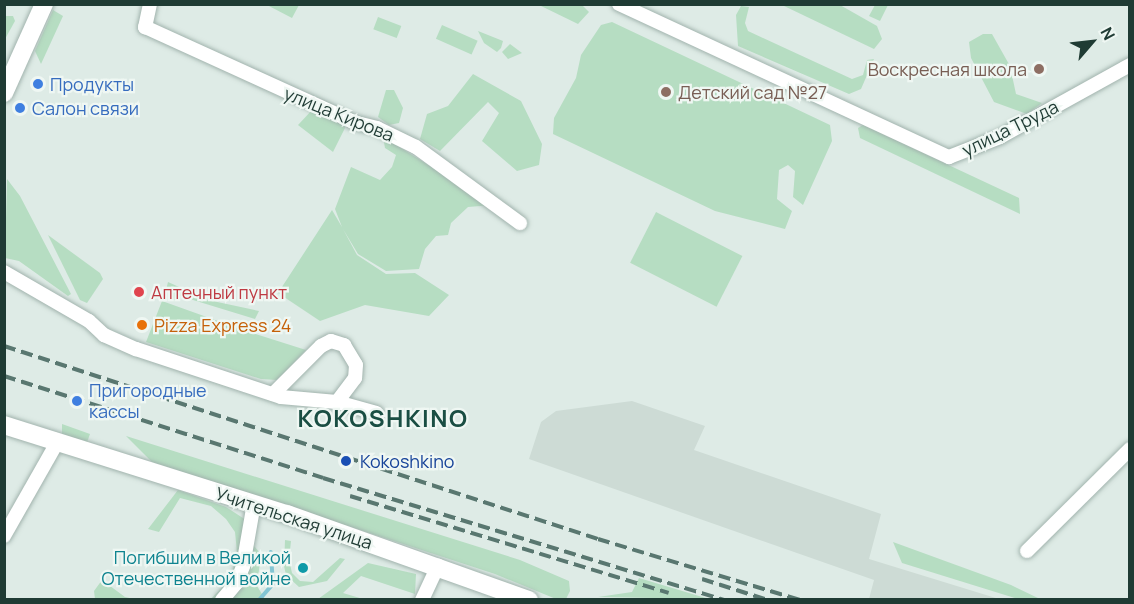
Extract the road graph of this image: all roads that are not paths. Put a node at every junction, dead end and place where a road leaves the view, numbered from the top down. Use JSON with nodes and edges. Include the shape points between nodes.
{"nodes":[{"id":1,"x":44,"y":4,"type":"edge"},
{"id":2,"x":150,"y":4,"type":"edge"},
{"id":3,"x":619,"y":4,"type":"edge"},
{"id":4,"x":1130,"y":65,"type":"edge"},
{"id":5,"x":4,"y":93,"type":"edge"},
{"id":6,"x":520,"y":223,"type":"dead end"},
{"id":7,"x":4,"y":272,"type":"edge"},
{"id":8,"x":273,"y":394,"type":"junction"},
{"id":9,"x":337,"y":402,"type":"junction"},
{"id":10,"x":377,"y":413,"type":"dead end"},
{"id":11,"x":4,"y":425,"type":"edge"},
{"id":12,"x":58,"y":441,"type":"junction"},
{"id":13,"x":1130,"y":449,"type":"edge"},
{"id":14,"x":254,"y":503,"type":"junction"},
{"id":15,"x":4,"y":537,"type":"edge"},
{"id":16,"x":1027,"y":551,"type":"dead end"},
{"id":17,"x":438,"y":566,"type":"junction"},
{"id":18,"x":222,"y":600,"type":"edge"},
{"id":19,"x":422,"y":600,"type":"edge"},
{"id":20,"x":529,"y":600,"type":"edge"}],
"edges":[{"from":1,"to":5,"type":"street"},
{"from":2,"to":6,"type":"street","name":"улица Кирова","via":[[145,27],[353,123],[394,135],[449,169]]},
{"from":3,"to":4,"type":"street","name":"улица Труда","via":[[950,157],[1000,137]]},
{"from":7,"to":8,"type":"street","via":[[89,321],[113,340]]},
{"from":8,"to":9,"type":"street","via":[[298,401]]},
{"from":8,"to":9,"type":"street","via":[[321,346],[331,341],[352,353],[357,370]]},
{"from":9,"to":10,"type":"street"},
{"from":11,"to":12,"type":"street","name":"Учительская улица"},
{"from":12,"to":14,"type":"street","name":"Учительская улица"},
{"from":12,"to":15,"type":"street"},
{"from":13,"to":16,"type":"street"},
{"from":14,"to":17,"type":"street","name":"Учительская улица"},
{"from":14,"to":18,"type":"street","via":[[243,566],[237,582]]},
{"from":17,"to":19,"type":"street"},
{"from":17,"to":20,"type":"street","name":"Учительская улица"}]}
